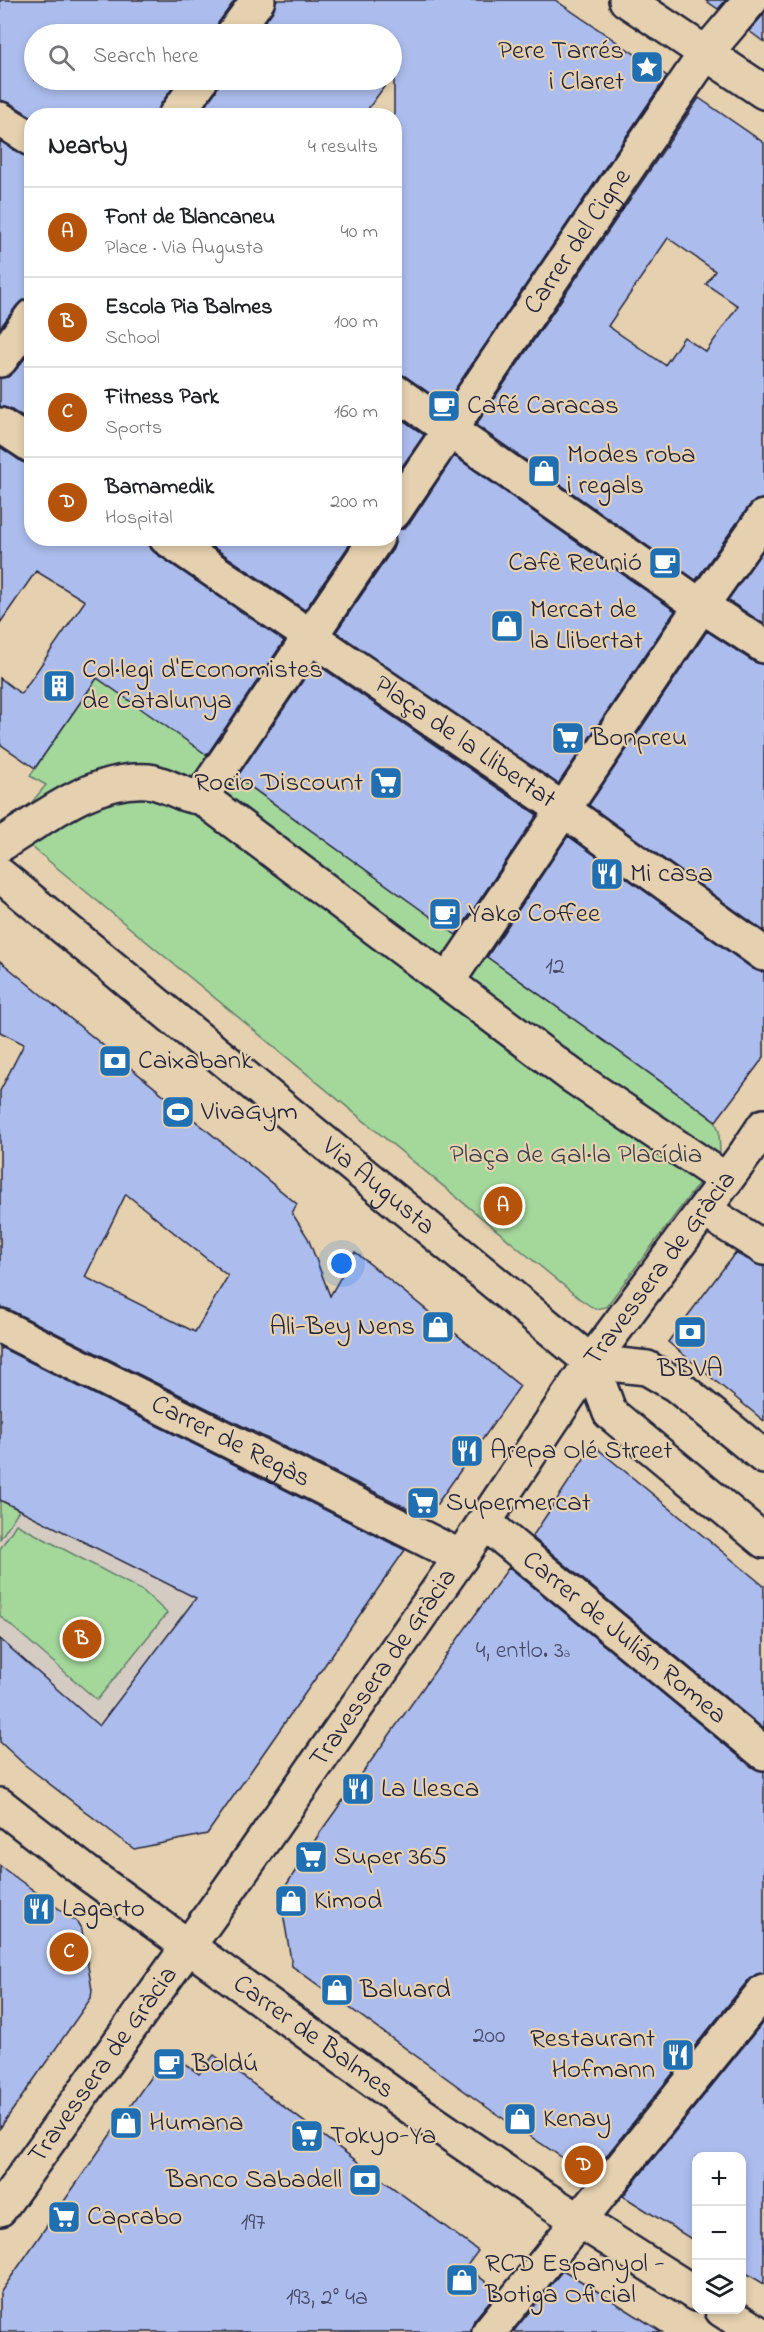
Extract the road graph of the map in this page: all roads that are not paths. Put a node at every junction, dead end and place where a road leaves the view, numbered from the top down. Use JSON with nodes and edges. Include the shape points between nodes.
{"nodes":[{"id":1,"x":258,"y":0,"type":"edge"},
{"id":2,"x":626,"y":0,"type":"edge"},
{"id":3,"x":751,"y":0,"type":"edge"},
{"id":4,"x":240,"y":24,"type":"edge"},
{"id":5,"x":706,"y":53,"type":"junction"},
{"id":6,"x":194,"y":90,"type":"edge"},
{"id":7,"x":764,"y":92,"type":"edge"},
{"id":8,"x":181,"y":108,"type":"edge"},
{"id":9,"x":0,"y":119,"type":"edge"},
{"id":10,"x":24,"y":134,"type":"edge"},
{"id":11,"x":24,"y":327,"type":"edge"},
{"id":12,"x":0,"y":360,"type":"edge"},
{"id":13,"x":402,"y":397,"type":"edge"},
{"id":14,"x":0,"y":424,"type":"edge"},
{"id":15,"x":449,"y":430,"type":"junction"},
{"id":16,"x":24,"y":440,"type":"edge"},
{"id":17,"x":402,"y":500,"type":"edge"},
{"id":18,"x":764,"y":517,"type":"edge"},
{"id":19,"x":178,"y":546,"type":"edge"},
{"id":20,"x":372,"y":546,"type":"edge"},
{"id":21,"x":701,"y":606,"type":"junction"},
{"id":22,"x":310,"y":638,"type":"junction"},
{"id":23,"x":764,"y":646,"type":"edge"},
{"id":24,"x":201,"y":797,"type":"junction"},
{"id":25,"x":564,"y":810,"type":"junction"},
{"id":26,"x":0,"y":845,"type":"edge"},
{"id":27,"x":0,"y":875,"type":"edge"},
{"id":28,"x":764,"y":954,"type":"edge"},
{"id":29,"x":447,"y":982,"type":"junction"},
{"id":30,"x":764,"y":1126,"type":"edge"},
{"id":31,"x":755,"y":1155,"type":"edge"},
{"id":32,"x":726,"y":1180,"type":"junction"},
{"id":33,"x":704,"y":1210,"type":"junction"},
{"id":34,"x":764,"y":1248,"type":"edge"},
{"id":35,"x":0,"y":1326,"type":"edge"},
{"id":36,"x":591,"y":1362,"type":"junction"},
{"id":37,"x":764,"y":1457,"type":"edge"},
{"id":38,"x":484,"y":1522,"type":"junction"},
{"id":39,"x":764,"y":1541,"type":"edge"},
{"id":40,"x":461,"y":1557,"type":"junction"},
{"id":41,"x":764,"y":1753,"type":"edge"},
{"id":42,"x":0,"y":1805,"type":"edge"},
{"id":43,"x":188,"y":1945,"type":"junction"},
{"id":44,"x":764,"y":1991,"type":"edge"},
{"id":45,"x":0,"y":2209,"type":"edge"},
{"id":46,"x":580,"y":2219,"type":"junction"},
{"id":47,"x":692,"y":2291,"type":"edge"},
{"id":48,"x":728,"y":2314,"type":"edge"},
{"id":49,"x":489,"y":2332,"type":"edge"},
{"id":50,"x":757,"y":2332,"type":"edge"}],
"edges":[{"from":1,"to":4,"type":"street"},
{"from":2,"to":5,"type":"street"},
{"from":3,"to":5,"type":"street","name":"Carrer del Cigne"},
{"from":5,"to":7,"type":"street"},
{"from":5,"to":15,"type":"street","name":"Carrer del Cigne"},
{"from":6,"to":8,"type":"street"},
{"from":9,"to":10,"type":"street"},
{"from":11,"to":12,"type":"street"},
{"from":13,"to":15,"type":"street"},
{"from":14,"to":16,"type":"street"},
{"from":15,"to":17,"type":"street"},
{"from":15,"to":21,"type":"street"},
{"from":18,"to":21,"type":"street","name":"Plaça de la Llibertat"},
{"from":19,"to":22,"type":"street","name":"Plaça de la Llibertat"},
{"from":20,"to":22,"type":"street"},
{"from":21,"to":23,"type":"street"},
{"from":21,"to":25,"type":"street","name":"Plaça de la Llibertat"},
{"from":22,"to":24,"type":"street"},
{"from":22,"to":25,"type":"street","name":"Plaça de la Llibertat"},
{"from":24,"to":26,"type":"street","via":[[150,781],[112,785],[80,796]]},
{"from":24,"to":29,"type":"street"},
{"from":25,"to":28,"type":"street"},
{"from":25,"to":29,"type":"street"},
{"from":27,"to":36,"type":"street","name":"Via Augusta"},
{"from":29,"to":32,"type":"street","via":[[571,1075]]},
{"from":30,"to":31,"type":"street","name":"Travessera de Gràcia"},
{"from":31,"to":32,"type":"street","name":"Travessera de Gràcia"},
{"from":32,"to":33,"type":"street","name":"Travessera de Gràcia"},
{"from":33,"to":34,"type":"street"},
{"from":33,"to":36,"type":"street","name":"Travessera de Gràcia"},
{"from":35,"to":40,"type":"street","name":"Carrer de Regàs"},
{"from":36,"to":37,"type":"street","via":[[647,1368],[676,1385]]},
{"from":36,"to":38,"type":"street","name":"Travessera de Gràcia"},
{"from":36,"to":39,"type":"street","via":[[610,1413]]},
{"from":38,"to":40,"type":"street","name":"Travessera de Gràcia"},
{"from":38,"to":41,"type":"street","name":"Carrer de Julián Romea"},
{"from":40,"to":43,"type":"street","name":"Travessera de Gràcia"},
{"from":42,"to":43,"type":"street","name":"Carrer de Balmes"},
{"from":43,"to":45,"type":"street","name":"Travessera de Gràcia"},
{"from":43,"to":46,"type":"street","name":"Carrer de Balmes","via":[[402,2101]]},
{"from":44,"to":46,"type":"street"},
{"from":46,"to":47,"type":"street","name":"Carrer de Balmes"},
{"from":46,"to":49,"type":"street"},
{"from":48,"to":50,"type":"street"}]}
